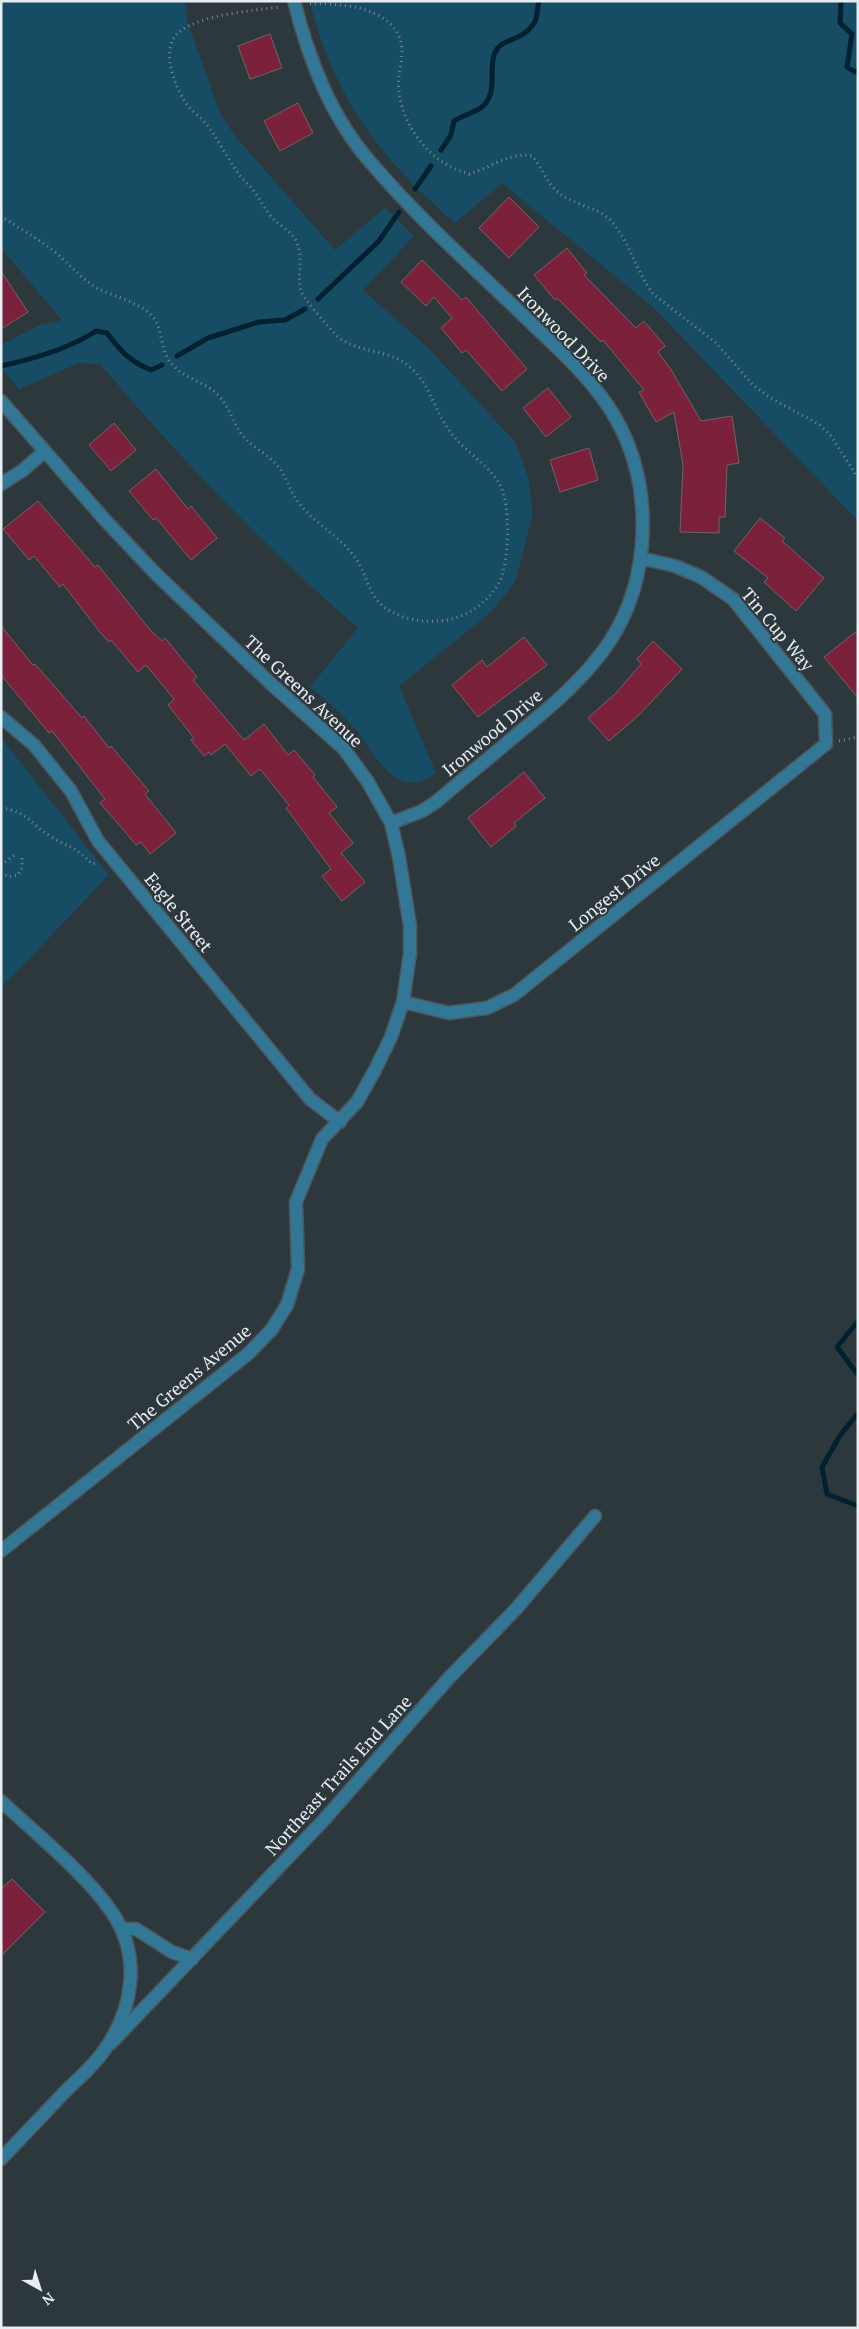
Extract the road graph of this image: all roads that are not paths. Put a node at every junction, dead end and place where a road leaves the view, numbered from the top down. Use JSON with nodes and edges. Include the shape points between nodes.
{"nodes":[{"id":1,"x":295,"y":3,"type":"edge"},
{"id":2,"x":1,"y":401,"type":"edge"},
{"id":3,"x":45,"y":451,"type":"junction"},
{"id":4,"x":1,"y":484,"type":"edge"},
{"id":5,"x":640,"y":558,"type":"junction"},
{"id":6,"x":1,"y":718,"type":"edge"},
{"id":7,"x":826,"y":744,"type":"joint"},
{"id":8,"x":391,"y":823,"type":"junction"},
{"id":9,"x":403,"y":1002,"type":"junction"},
{"id":10,"x":340,"y":1122,"type":"junction"},
{"id":11,"x":595,"y":1516,"type":"dead end"},
{"id":12,"x":1,"y":1551,"type":"edge"},
{"id":13,"x":1,"y":1801,"type":"edge"},
{"id":14,"x":123,"y":1929,"type":"junction"},
{"id":15,"x":192,"y":1959,"type":"junction"},
{"id":16,"x":103,"y":2052,"type":"junction"},
{"id":17,"x":1,"y":2159,"type":"edge"}],
"edges":[{"from":1,"to":5,"type":"street","name":"Ironwood Drive","via":[[327,98],[371,163],[591,384],[616,420],[631,453],[640,485],[643,517]]},
{"from":2,"to":3,"type":"street","name":"The Greens Avenue"},
{"from":3,"to":4,"type":"street","via":[[22,472]]},
{"from":3,"to":8,"type":"street","name":"The Greens Avenue","via":[[156,574],[344,750],[368,782]]},
{"from":5,"to":7,"type":"street","name":"Tin Cup Way","via":[[676,566],[701,576],[733,599],[825,714]]},
{"from":5,"to":8,"type":"street","name":"Ironwood Drive","via":[[626,611],[610,642],[572,688],[436,802]]},
{"from":6,"to":10,"type":"street","name":"Eagle Street","via":[[34,745],[71,791],[108,854],[310,1099]]},
{"from":7,"to":9,"type":"street","name":"Longest Drive","via":[[514,995],[487,1008],[449,1013]]},
{"from":8,"to":9,"type":"street","name":"The Greens Avenue","via":[[400,857],[410,926]]},
{"from":9,"to":10,"type":"street","name":"The Greens Avenue","via":[[375,1070]]},
{"from":10,"to":12,"type":"street","name":"The Greens Avenue","via":[[322,1139],[296,1202],[298,1269],[287,1305],[272,1329],[249,1353]]},
{"from":11,"to":15,"type":"street","name":"Northeast Trails End Lane","via":[[516,1609]]},
{"from":13,"to":14,"type":"street","via":[[92,1888]]},
{"from":14,"to":15,"type":"street","via":[[136,1928],[172,1952]]},
{"from":14,"to":16,"type":"street","via":[[132,1972],[128,2000],[120,2024]]},
{"from":15,"to":16,"type":"street","name":"Northeast Trails End Lane"},
{"from":16,"to":17,"type":"street"}]}
